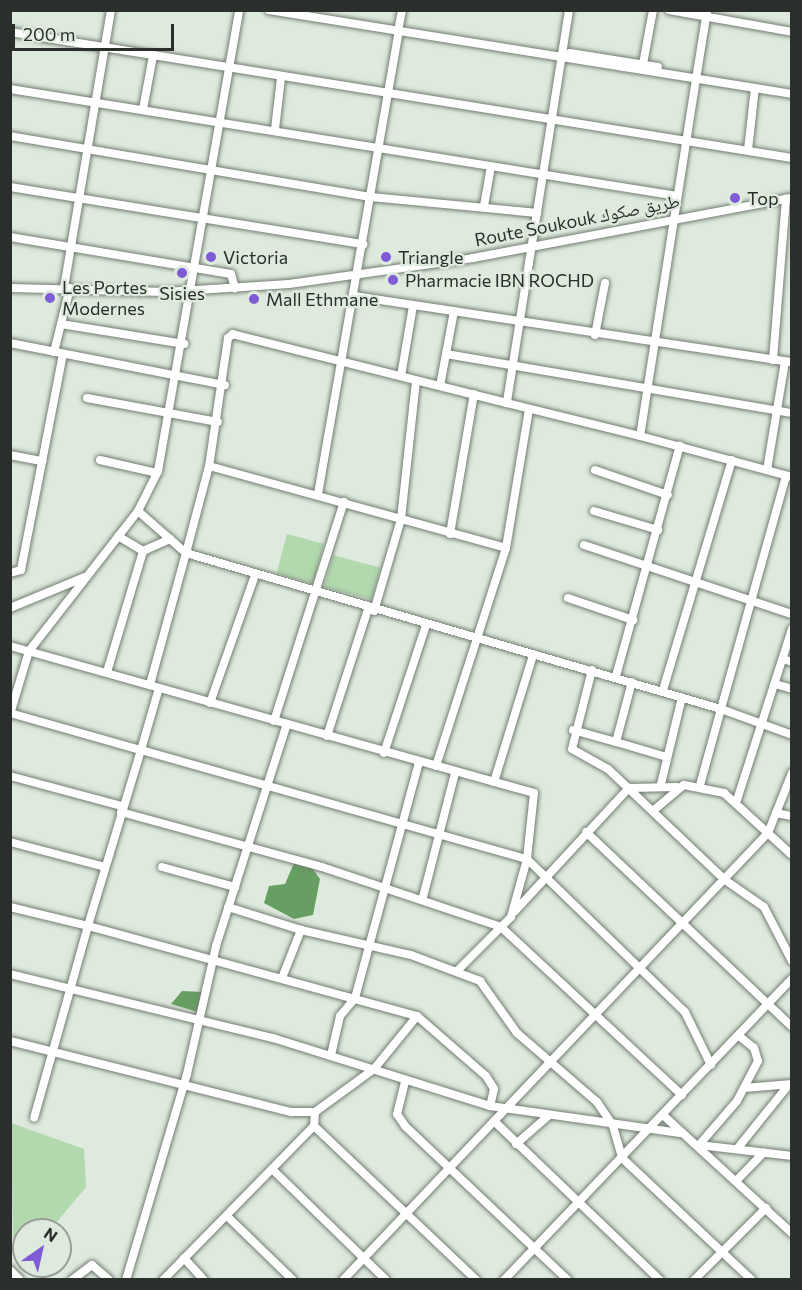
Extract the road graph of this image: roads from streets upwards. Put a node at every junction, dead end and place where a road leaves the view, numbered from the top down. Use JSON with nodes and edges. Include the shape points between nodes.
{"nodes":[{"id":1,"x":111,"y":10,"type":"edge"},
{"id":2,"x":239,"y":10,"type":"edge"},
{"id":3,"x":269,"y":10,"type":"edge"},
{"id":4,"x":305,"y":10,"type":"edge"},
{"id":5,"x":402,"y":10,"type":"edge"},
{"id":6,"x":569,"y":10,"type":"edge"},
{"id":7,"x":653,"y":10,"type":"edge"},
{"id":8,"x":669,"y":10,"type":"edge"},
{"id":9,"x":707,"y":13,"type":"edge"},
{"id":10,"x":399,"y":28,"type":"junction"},
{"id":11,"x":10,"y":32,"type":"edge"},
{"id":12,"x":792,"y":32,"type":"edge"},
{"id":13,"x":107,"y":47,"type":"junction"},
{"id":14,"x":563,"y":54,"type":"junction"},
{"id":15,"x":153,"y":56,"type":"junction"},
{"id":16,"x":643,"y":64,"type":"junction"},
{"id":17,"x":228,"y":71,"type":"junction"},
{"id":18,"x":697,"y":76,"type":"junction"},
{"id":19,"x":281,"y":78,"type":"junction"},
{"id":20,"x":755,"y":88,"type":"junction"},
{"id":21,"x":792,"y":88,"type":"edge"},
{"id":22,"x":10,"y":89,"type":"edge"},
{"id":23,"x":388,"y":91,"type":"junction"},
{"id":24,"x":792,"y":94,"type":"edge"},
{"id":25,"x":98,"y":103,"type":"junction"},
{"id":26,"x":143,"y":110,"type":"junction"},
{"id":27,"x":551,"y":117,"type":"junction"},
{"id":28,"x":220,"y":120,"type":"junction"},
{"id":29,"x":275,"y":129,"type":"junction"},
{"id":30,"x":10,"y":136,"type":"edge"},
{"id":31,"x":686,"y":140,"type":"junction"},
{"id":32,"x":380,"y":147,"type":"junction"},
{"id":33,"x":88,"y":148,"type":"junction"},
{"id":34,"x":748,"y":150,"type":"junction"},
{"id":35,"x":792,"y":158,"type":"edge"},
{"id":36,"x":491,"y":167,"type":"junction"},
{"id":37,"x":213,"y":168,"type":"junction"},
{"id":38,"x":542,"y":176,"type":"junction"},
{"id":39,"x":10,"y":187,"type":"edge"},
{"id":40,"x":81,"y":196,"type":"junction"},
{"id":41,"x":677,"y":196,"type":"junction"},
{"id":42,"x":371,"y":197,"type":"junction"},
{"id":43,"x":789,"y":198,"type":"edge"},
{"id":44,"x":484,"y":206,"type":"junction"},
{"id":45,"x":537,"y":213,"type":"junction"},
{"id":46,"x":205,"y":217,"type":"junction"},
{"id":47,"x":675,"y":218,"type":"junction"},
{"id":48,"x":10,"y":237,"type":"edge"},
{"id":49,"x":363,"y":244,"type":"junction"},
{"id":50,"x":73,"y":248,"type":"junction"},
{"id":51,"x":531,"y":248,"type":"junction"},
{"id":52,"x":198,"y":267,"type":"junction"},
{"id":53,"x":358,"y":274,"type":"junction"},
{"id":54,"x":605,"y":283,"type":"dead end"},
{"id":55,"x":10,"y":288,"type":"edge"},
{"id":56,"x":67,"y":288,"type":"junction"},
{"id":57,"x":235,"y":288,"type":"junction"},
{"id":58,"x":193,"y":291,"type":"junction"},
{"id":59,"x":354,"y":296,"type":"junction"},
{"id":60,"x":413,"y":306,"type":"junction"},
{"id":61,"x":454,"y":312,"type":"junction"},
{"id":62,"x":521,"y":321,"type":"junction"},
{"id":63,"x":61,"y":324,"type":"junction"},
{"id":64,"x":595,"y":335,"type":"junction"},
{"id":65,"x":10,"y":343,"type":"edge"},
{"id":66,"x":655,"y":343,"type":"junction"},
{"id":67,"x":184,"y":344,"type":"junction"},
{"id":68,"x":59,"y":353,"type":"junction"},
{"id":69,"x":446,"y":354,"type":"junction"},
{"id":70,"x":343,"y":360,"type":"junction"},
{"id":71,"x":773,"y":360,"type":"junction"},
{"id":72,"x":788,"y":362,"type":"edge"},
{"id":73,"x":514,"y":365,"type":"junction"},
{"id":74,"x":179,"y":376,"type":"junction"},
{"id":75,"x":401,"y":376,"type":"junction"},
{"id":76,"x":416,"y":381,"type":"junction"},
{"id":77,"x":225,"y":385,"type":"junction"},
{"id":78,"x":440,"y":386,"type":"junction"},
{"id":79,"x":648,"y":389,"type":"junction"},
{"id":80,"x":474,"y":394,"type":"junction"},
{"id":81,"x":87,"y":398,"type":"dead end"},
{"id":82,"x":507,"y":403,"type":"junction"},
{"id":83,"x":529,"y":409,"type":"junction"},
{"id":84,"x":778,"y":411,"type":"junction"},
{"id":85,"x":792,"y":413,"type":"edge"},
{"id":86,"x":172,"y":414,"type":"junction"},
{"id":87,"x":218,"y":422,"type":"junction"},
{"id":88,"x":640,"y":436,"type":"junction"},
{"id":89,"x":680,"y":446,"type":"junction"},
{"id":90,"x":10,"y":455,"type":"edge"},
{"id":91,"x":100,"y":460,"type":"dead end"},
{"id":92,"x":732,"y":460,"type":"junction"},
{"id":93,"x":42,"y":461,"type":"junction"},
{"id":94,"x":209,"y":466,"type":"junction"},
{"id":95,"x":595,"y":470,"type":"dead end"},
{"id":96,"x":767,"y":470,"type":"junction"},
{"id":97,"x":157,"y":473,"type":"junction"},
{"id":98,"x":789,"y":477,"type":"edge"},
{"id":99,"x":318,"y":494,"type":"junction"},
{"id":100,"x":668,"y":495,"type":"junction"},
{"id":101,"x":344,"y":502,"type":"junction"},
{"id":102,"x":138,"y":511,"type":"junction"},
{"id":103,"x":594,"y":511,"type":"dead end"},
{"id":104,"x":401,"y":519,"type":"junction"},
{"id":105,"x":658,"y":530,"type":"junction"},
{"id":106,"x":450,"y":534,"type":"junction"},
{"id":107,"x":118,"y":536,"type":"junction"},
{"id":108,"x":170,"y":539,"type":"junction"},
{"id":109,"x":584,"y":545,"type":"dead end"},
{"id":110,"x":506,"y":548,"type":"junction"},
{"id":111,"x":143,"y":551,"type":"junction"},
{"id":112,"x":186,"y":554,"type":"junction"},
{"id":113,"x":648,"y":567,"type":"junction"},
{"id":114,"x":10,"y":573,"type":"edge"},
{"id":115,"x":255,"y":575,"type":"junction"},
{"id":116,"x":87,"y":576,"type":"junction"},
{"id":117,"x":695,"y":582,"type":"junction"},
{"id":118,"x":316,"y":593,"type":"junction"},
{"id":119,"x":568,"y":598,"type":"dead end"},
{"id":120,"x":752,"y":600,"type":"junction"},
{"id":121,"x":10,"y":608,"type":"edge"},
{"id":122,"x":371,"y":610,"type":"junction"},
{"id":123,"x":792,"y":614,"type":"edge"},
{"id":124,"x":633,"y":620,"type":"junction"},
{"id":125,"x":426,"y":625,"type":"junction"},
{"id":126,"x":792,"y":629,"type":"edge"},
{"id":127,"x":479,"y":640,"type":"junction"},
{"id":128,"x":10,"y":645,"type":"edge"},
{"id":129,"x":29,"y":651,"type":"junction"},
{"id":130,"x":533,"y":655,"type":"junction"},
{"id":131,"x":787,"y":660,"type":"edge"},
{"id":132,"x":592,"y":670,"type":"junction"},
{"id":133,"x":107,"y":672,"type":"junction"},
{"id":134,"x":616,"y":676,"type":"junction"},
{"id":135,"x":632,"y":682,"type":"junction"},
{"id":136,"x":775,"y":684,"type":"junction"},
{"id":137,"x":155,"y":686,"type":"junction"},
{"id":138,"x":792,"y":689,"type":"edge"},
{"id":139,"x":663,"y":690,"type":"junction"},
{"id":140,"x":682,"y":697,"type":"junction"},
{"id":141,"x":210,"y":703,"type":"junction"},
{"id":142,"x":721,"y":709,"type":"junction"},
{"id":143,"x":11,"y":713,"type":"edge"},
{"id":144,"x":274,"y":721,"type":"junction"},
{"id":145,"x":287,"y":724,"type":"junction"},
{"id":146,"x":764,"y":724,"type":"junction"},
{"id":147,"x":573,"y":730,"type":"junction"},
{"id":148,"x":792,"y":735,"type":"edge"},
{"id":149,"x":327,"y":736,"type":"junction"},
{"id":150,"x":616,"y":742,"type":"junction"},
{"id":151,"x":141,"y":750,"type":"junction"},
{"id":152,"x":384,"y":753,"type":"junction"},
{"id":153,"x":667,"y":757,"type":"junction"},
{"id":154,"x":419,"y":762,"type":"junction"},
{"id":155,"x":436,"y":766,"type":"junction"},
{"id":156,"x":455,"y":773,"type":"junction"},
{"id":157,"x":792,"y":773,"type":"edge"},
{"id":158,"x":10,"y":776,"type":"edge"},
{"id":159,"x":494,"y":782,"type":"junction"},
{"id":160,"x":660,"y":784,"type":"junction"},
{"id":161,"x":268,"y":785,"type":"junction"},
{"id":162,"x":700,"y":785,"type":"junction"},
{"id":163,"x":629,"y":788,"type":"junction"},
{"id":164,"x":677,"y":788,"type":"junction"},
{"id":165,"x":737,"y":800,"type":"junction"},
{"id":166,"x":122,"y":809,"type":"junction"},
{"id":167,"x":654,"y":810,"type":"junction"},
{"id":168,"x":776,"y":813,"type":"junction"},
{"id":169,"x":792,"y":816,"type":"edge"},
{"id":170,"x":401,"y":825,"type":"junction"},
{"id":171,"x":586,"y":832,"type":"junction"},
{"id":172,"x":768,"y":833,"type":"junction"},
{"id":173,"x":438,"y":837,"type":"junction"},
{"id":174,"x":10,"y":842,"type":"edge"},
{"id":175,"x":248,"y":845,"type":"junction"},
{"id":176,"x":792,"y":855,"type":"edge"},
{"id":177,"x":527,"y":859,"type":"junction"},
{"id":178,"x":105,"y":867,"type":"junction"},
{"id":179,"x":162,"y":867,"type":"dead end"},
{"id":180,"x":544,"y":879,"type":"junction"},
{"id":181,"x":725,"y":880,"type":"junction"},
{"id":182,"x":386,"y":886,"type":"junction"},
{"id":183,"x":235,"y":887,"type":"junction"},
{"id":184,"x":423,"y":897,"type":"junction"},
{"id":185,"x":10,"y":907,"type":"edge"},
{"id":186,"x":228,"y":907,"type":"junction"},
{"id":187,"x":513,"y":914,"type":"junction"},
{"id":188,"x":682,"y":923,"type":"junction"},
{"id":189,"x":88,"y":926,"type":"junction"},
{"id":190,"x":501,"y":927,"type":"junction"},
{"id":191,"x":301,"y":930,"type":"junction"},
{"id":192,"x":370,"y":944,"type":"junction"},
{"id":193,"x":215,"y":961,"type":"junction"},
{"id":194,"x":792,"y":961,"type":"edge"},
{"id":195,"x":639,"y":970,"type":"junction"},
{"id":196,"x":457,"y":971,"type":"junction"},
{"id":197,"x":10,"y":974,"type":"edge"},
{"id":198,"x":282,"y":978,"type":"junction"},
{"id":199,"x":792,"y":979,"type":"edge"},
{"id":200,"x":70,"y":988,"type":"junction"},
{"id":201,"x":354,"y":998,"type":"junction"},
{"id":202,"x":767,"y":1005,"type":"junction"},
{"id":203,"x":595,"y":1014,"type":"junction"},
{"id":204,"x":417,"y":1016,"type":"junction"},
{"id":205,"x":201,"y":1019,"type":"junction"},
{"id":206,"x":792,"y":1027,"type":"edge"},
{"id":207,"x":739,"y":1036,"type":"junction"},
{"id":208,"x":10,"y":1041,"type":"edge"},
{"id":209,"x":52,"y":1051,"type":"junction"},
{"id":210,"x":331,"y":1055,"type":"junction"},
{"id":211,"x":553,"y":1061,"type":"junction"},
{"id":212,"x":711,"y":1065,"type":"junction"},
{"id":213,"x":374,"y":1069,"type":"junction"},
{"id":214,"x":405,"y":1082,"type":"junction"},
{"id":215,"x":183,"y":1084,"type":"junction"},
{"id":216,"x":789,"y":1086,"type":"edge"},
{"id":217,"x":744,"y":1088,"type":"junction"},
{"id":218,"x":682,"y":1095,"type":"junction"},
{"id":219,"x":490,"y":1106,"type":"junction"},
{"id":220,"x":508,"y":1109,"type":"junction"},
{"id":221,"x":315,"y":1112,"type":"junction"},
{"id":222,"x":663,"y":1115,"type":"junction"},
{"id":223,"x":548,"y":1116,"type":"junction"},
{"id":224,"x":34,"y":1118,"type":"dead end"},
{"id":225,"x":494,"y":1122,"type":"junction"},
{"id":226,"x":314,"y":1126,"type":"junction"},
{"id":227,"x":613,"y":1126,"type":"junction"},
{"id":228,"x":650,"y":1128,"type":"junction"},
{"id":229,"x":680,"y":1133,"type":"junction"},
{"id":230,"x":516,"y":1144,"type":"junction"},
{"id":231,"x":699,"y":1145,"type":"junction"},
{"id":232,"x":737,"y":1149,"type":"junction"},
{"id":233,"x":764,"y":1152,"type":"junction"},
{"id":234,"x":792,"y":1156,"type":"edge"},
{"id":235,"x":622,"y":1158,"type":"junction"},
{"id":236,"x":272,"y":1169,"type":"junction"},
{"id":237,"x":450,"y":1169,"type":"junction"},
{"id":238,"x":738,"y":1179,"type":"junction"},
{"id":239,"x":578,"y":1203,"type":"junction"},
{"id":240,"x":766,"y":1208,"type":"junction"},
{"id":241,"x":407,"y":1214,"type":"junction"},
{"id":242,"x":228,"y":1217,"type":"junction"},
{"id":243,"x":792,"y":1233,"type":"edge"},
{"id":244,"x":534,"y":1247,"type":"junction"},
{"id":245,"x":722,"y":1253,"type":"junction"},
{"id":246,"x":184,"y":1258,"type":"junction"},
{"id":247,"x":364,"y":1258,"type":"junction"},
{"id":248,"x":10,"y":1270,"type":"edge"},
{"id":249,"x":20,"y":1280,"type":"edge"},
{"id":250,"x":72,"y":1280,"type":"edge"},
{"id":251,"x":109,"y":1280,"type":"edge"},
{"id":252,"x":126,"y":1280,"type":"edge"},
{"id":253,"x":163,"y":1280,"type":"edge"},
{"id":254,"x":204,"y":1280,"type":"edge"},
{"id":255,"x":293,"y":1280,"type":"edge"},
{"id":256,"x":343,"y":1280,"type":"edge"},
{"id":257,"x":386,"y":1280,"type":"edge"},
{"id":258,"x":476,"y":1280,"type":"edge"},
{"id":259,"x":504,"y":1280,"type":"edge"},
{"id":260,"x":568,"y":1280,"type":"edge"},
{"id":261,"x":660,"y":1280,"type":"edge"},
{"id":262,"x":694,"y":1280,"type":"edge"},
{"id":263,"x":752,"y":1280,"type":"edge"}],
"edges":[{"from":1,"to":13,"type":"street"},
{"from":2,"to":17,"type":"street"},
{"from":3,"to":10,"type":"street"},
{"from":4,"to":10,"type":"street"},
{"from":5,"to":10,"type":"street"},
{"from":6,"to":14,"type":"street"},
{"from":7,"to":16,"type":"street"},
{"from":8,"to":9,"type":"street"},
{"from":9,"to":12,"type":"street"},
{"from":9,"to":18,"type":"street"},
{"from":10,"to":14,"type":"street"},
{"from":10,"to":23,"type":"street"},
{"from":11,"to":13,"type":"street"},
{"from":13,"to":15,"type":"street"},
{"from":13,"to":25,"type":"street"},
{"from":14,"to":16,"type":"street"},
{"from":14,"to":18,"type":"street"},
{"from":14,"to":27,"type":"street"},
{"from":15,"to":17,"type":"street"},
{"from":15,"to":26,"type":"street"},
{"from":16,"to":18,"type":"street"},
{"from":17,"to":19,"type":"street"},
{"from":17,"to":28,"type":"street"},
{"from":18,"to":20,"type":"street"},
{"from":18,"to":21,"type":"street"},
{"from":18,"to":31,"type":"street"},
{"from":19,"to":23,"type":"street"},
{"from":19,"to":29,"type":"street"},
{"from":20,"to":24,"type":"street"},
{"from":20,"to":34,"type":"street"},
{"from":22,"to":25,"type":"street"},
{"from":23,"to":27,"type":"street"},
{"from":23,"to":32,"type":"street"},
{"from":25,"to":26,"type":"street"},
{"from":25,"to":33,"type":"street"},
{"from":26,"to":28,"type":"street"},
{"from":27,"to":31,"type":"street"},
{"from":27,"to":38,"type":"street"},
{"from":28,"to":29,"type":"street"},
{"from":28,"to":37,"type":"street"},
{"from":29,"to":32,"type":"street"},
{"from":30,"to":33,"type":"street"},
{"from":31,"to":34,"type":"street"},
{"from":31,"to":41,"type":"street"},
{"from":32,"to":36,"type":"street"},
{"from":32,"to":42,"type":"street"},
{"from":33,"to":37,"type":"street"},
{"from":33,"to":40,"type":"street"},
{"from":34,"to":35,"type":"street"},
{"from":36,"to":38,"type":"street"},
{"from":36,"to":44,"type":"street"},
{"from":37,"to":42,"type":"street"},
{"from":37,"to":46,"type":"street"},
{"from":38,"to":41,"type":"street"},
{"from":38,"to":45,"type":"street"},
{"from":39,"to":40,"type":"street"},
{"from":40,"to":46,"type":"street"},
{"from":40,"to":50,"type":"street"},
{"from":41,"to":47,"type":"street"},
{"from":42,"to":44,"type":"street"},
{"from":42,"to":49,"type":"street"},
{"from":43,"to":47,"type":"street","name":"Route Soukouk طريق صكوك"},
{"from":43,"to":71,"type":"street"},
{"from":44,"to":45,"type":"street"},
{"from":45,"to":51,"type":"street"},
{"from":46,"to":49,"type":"street"},
{"from":46,"to":52,"type":"street"},
{"from":47,"to":51,"type":"street","name":"Route Soukouk طريق صكوك"},
{"from":47,"to":66,"type":"street"},
{"from":48,"to":50,"type":"street"},
{"from":49,"to":53,"type":"street"},
{"from":50,"to":52,"type":"street"},
{"from":50,"to":56,"type":"street"},
{"from":51,"to":53,"type":"street","name":"Route Soukouk طريق صكوك"},
{"from":51,"to":62,"type":"street"},
{"from":52,"to":57,"type":"street","via":[[231,274]]},
{"from":52,"to":58,"type":"street"},
{"from":53,"to":57,"type":"street","name":"Route Soukouk طريق صكوك"},
{"from":53,"to":59,"type":"street"},
{"from":54,"to":64,"type":"street"},
{"from":55,"to":56,"type":"street","name":"Route Soukouk طريق صكوك"},
{"from":56,"to":58,"type":"street","name":"Route Soukouk طريق صكوك"},
{"from":56,"to":63,"type":"street"},
{"from":57,"to":58,"type":"street","name":"Route Soukouk طريق صكوك"},
{"from":58,"to":67,"type":"street"},
{"from":59,"to":60,"type":"street"},
{"from":59,"to":70,"type":"street"},
{"from":60,"to":61,"type":"street"},
{"from":60,"to":75,"type":"street"},
{"from":61,"to":62,"type":"street"},
{"from":61,"to":69,"type":"street"},
{"from":62,"to":64,"type":"street"},
{"from":62,"to":73,"type":"street"},
{"from":63,"to":67,"type":"street"},
{"from":63,"to":68,"type":"street"},
{"from":64,"to":66,"type":"street"},
{"from":65,"to":68,"type":"street"},
{"from":66,"to":71,"type":"street"},
{"from":66,"to":79,"type":"street"},
{"from":67,"to":74,"type":"street"},
{"from":68,"to":74,"type":"street"},
{"from":68,"to":93,"type":"street"},
{"from":69,"to":73,"type":"street"},
{"from":69,"to":78,"type":"street"},
{"from":70,"to":75,"type":"street"},
{"from":70,"to":77,"type":"street","via":[[233,334],[228,338]]},
{"from":70,"to":99,"type":"street"},
{"from":71,"to":72,"type":"street"},
{"from":72,"to":84,"type":"street"},
{"from":73,"to":79,"type":"street"},
{"from":73,"to":82,"type":"street"},
{"from":74,"to":77,"type":"street"},
{"from":74,"to":86,"type":"street"},
{"from":75,"to":76,"type":"street"},
{"from":76,"to":78,"type":"street"},
{"from":76,"to":104,"type":"street"},
{"from":77,"to":87,"type":"street"},
{"from":78,"to":80,"type":"street"},
{"from":79,"to":84,"type":"street"},
{"from":79,"to":88,"type":"street"},
{"from":80,"to":82,"type":"street"},
{"from":80,"to":106,"type":"street"},
{"from":81,"to":86,"type":"street"},
{"from":82,"to":83,"type":"street"},
{"from":83,"to":88,"type":"street"},
{"from":83,"to":110,"type":"street"},
{"from":84,"to":85,"type":"street"},
{"from":84,"to":96,"type":"street"},
{"from":86,"to":87,"type":"street"},
{"from":86,"to":97,"type":"street"},
{"from":87,"to":94,"type":"street"},
{"from":88,"to":89,"type":"street"},
{"from":89,"to":92,"type":"street"},
{"from":89,"to":100,"type":"street"},
{"from":90,"to":93,"type":"street"},
{"from":91,"to":97,"type":"street"},
{"from":92,"to":96,"type":"street"},
{"from":92,"to":117,"type":"street"},
{"from":93,"to":114,"type":"street","via":[[21,570]]},
{"from":94,"to":99,"type":"street"},
{"from":94,"to":112,"type":"street"},
{"from":95,"to":100,"type":"street"},
{"from":96,"to":98,"type":"street"},
{"from":97,"to":102,"type":"street"},
{"from":98,"to":120,"type":"street"},
{"from":99,"to":101,"type":"street"},
{"from":100,"to":105,"type":"street"},
{"from":101,"to":104,"type":"street"},
{"from":101,"to":118,"type":"street"},
{"from":102,"to":107,"type":"street"},
{"from":102,"to":108,"type":"street"},
{"from":103,"to":105,"type":"street"},
{"from":104,"to":106,"type":"street"},
{"from":104,"to":122,"type":"street"},
{"from":105,"to":113,"type":"street"},
{"from":106,"to":110,"type":"street"},
{"from":107,"to":111,"type":"street"},
{"from":107,"to":116,"type":"street"},
{"from":108,"to":111,"type":"street"},
{"from":108,"to":112,"type":"street"},
{"from":109,"to":113,"type":"street"},
{"from":110,"to":127,"type":"street"},
{"from":111,"to":133,"type":"street"},
{"from":112,"to":115,"type":"street"},
{"from":112,"to":137,"type":"street"},
{"from":113,"to":117,"type":"street"},
{"from":113,"to":124,"type":"street"},
{"from":115,"to":118,"type":"street"},
{"from":115,"to":141,"type":"street"},
{"from":116,"to":121,"type":"street"},
{"from":116,"to":129,"type":"street"},
{"from":117,"to":120,"type":"street"},
{"from":117,"to":139,"type":"street"},
{"from":118,"to":122,"type":"street"},
{"from":118,"to":144,"type":"street"},
{"from":119,"to":124,"type":"street"},
{"from":120,"to":123,"type":"street"},
{"from":120,"to":142,"type":"street"},
{"from":122,"to":125,"type":"street"},
{"from":122,"to":149,"type":"street"},
{"from":124,"to":134,"type":"street"},
{"from":125,"to":127,"type":"street"},
{"from":125,"to":152,"type":"street"},
{"from":126,"to":131,"type":"street"},
{"from":127,"to":130,"type":"street"},
{"from":127,"to":155,"type":"street"},
{"from":128,"to":129,"type":"street"},
{"from":129,"to":133,"type":"street"},
{"from":129,"to":143,"type":"street"},
{"from":130,"to":132,"type":"street"},
{"from":130,"to":159,"type":"street"},
{"from":131,"to":136,"type":"street"},
{"from":132,"to":134,"type":"street"},
{"from":132,"to":147,"type":"street"},
{"from":133,"to":137,"type":"street"},
{"from":134,"to":135,"type":"street"},
{"from":135,"to":139,"type":"street"},
{"from":135,"to":150,"type":"street"},
{"from":136,"to":138,"type":"street"},
{"from":136,"to":146,"type":"street"},
{"from":137,"to":141,"type":"street"},
{"from":137,"to":151,"type":"street"},
{"from":139,"to":140,"type":"street"},
{"from":140,"to":142,"type":"street"},
{"from":140,"to":153,"type":"street"},
{"from":141,"to":144,"type":"street"},
{"from":142,"to":146,"type":"street"},
{"from":142,"to":162,"type":"street"},
{"from":143,"to":151,"type":"street"},
{"from":144,"to":145,"type":"street"},
{"from":145,"to":149,"type":"street"},
{"from":145,"to":161,"type":"street"},
{"from":146,"to":148,"type":"street"},
{"from":146,"to":165,"type":"street"},
{"from":147,"to":150,"type":"street"},
{"from":147,"to":163,"type":"street","via":[[575,753],[603,765]]},
{"from":149,"to":152,"type":"street"},
{"from":150,"to":153,"type":"street"},
{"from":151,"to":161,"type":"street"},
{"from":151,"to":166,"type":"street"},
{"from":152,"to":154,"type":"street"},
{"from":153,"to":160,"type":"street"},
{"from":154,"to":155,"type":"street"},
{"from":154,"to":170,"type":"street"},
{"from":155,"to":156,"type":"street"},
{"from":156,"to":159,"type":"street"},
{"from":156,"to":173,"type":"street"},
{"from":157,"to":168,"type":"street"},
{"from":158,"to":166,"type":"street"},
{"from":159,"to":177,"type":"street","via":[[537,796]]},
{"from":160,"to":163,"type":"street"},
{"from":160,"to":164,"type":"street"},
{"from":161,"to":170,"type":"street"},
{"from":161,"to":175,"type":"street"},
{"from":162,"to":164,"type":"street"},
{"from":162,"to":165,"type":"street"},
{"from":163,"to":167,"type":"street"},
{"from":163,"to":171,"type":"street"},
{"from":164,"to":167,"type":"street"},
{"from":165,"to":172,"type":"street"},
{"from":166,"to":175,"type":"street"},
{"from":166,"to":178,"type":"street"},
{"from":167,"to":181,"type":"street"},
{"from":168,"to":169,"type":"street"},
{"from":168,"to":172,"type":"street"},
{"from":170,"to":173,"type":"street"},
{"from":170,"to":182,"type":"street"},
{"from":171,"to":180,"type":"street"},
{"from":171,"to":188,"type":"street"},
{"from":172,"to":176,"type":"street"},
{"from":172,"to":181,"type":"street"},
{"from":173,"to":177,"type":"street"},
{"from":173,"to":184,"type":"street"},
{"from":174,"to":178,"type":"street"},
{"from":175,"to":182,"type":"street"},
{"from":175,"to":183,"type":"street"},
{"from":177,"to":180,"type":"street"},
{"from":177,"to":187,"type":"street"},
{"from":178,"to":189,"type":"street"},
{"from":179,"to":183,"type":"street"},
{"from":180,"to":187,"type":"street"},
{"from":180,"to":195,"type":"street"},
{"from":181,"to":188,"type":"street"},
{"from":181,"to":194,"type":"street","via":[[774,918],[783,952]]},
{"from":182,"to":184,"type":"street"},
{"from":182,"to":192,"type":"street"},
{"from":183,"to":186,"type":"street"},
{"from":184,"to":190,"type":"street"},
{"from":185,"to":189,"type":"street"},
{"from":186,"to":191,"type":"street"},
{"from":186,"to":193,"type":"street"},
{"from":187,"to":190,"type":"street"},
{"from":188,"to":195,"type":"street"},
{"from":188,"to":202,"type":"street"},
{"from":189,"to":193,"type":"street"},
{"from":189,"to":200,"type":"street"},
{"from":190,"to":196,"type":"street"},
{"from":190,"to":203,"type":"street"},
{"from":191,"to":192,"type":"street"},
{"from":191,"to":198,"type":"street"},
{"from":192,"to":196,"type":"street"},
{"from":192,"to":201,"type":"street"},
{"from":193,"to":198,"type":"street"},
{"from":193,"to":205,"type":"street"},
{"from":195,"to":203,"type":"street"},
{"from":195,"to":212,"type":"street","via":[[685,1012]]},
{"from":196,"to":211,"type":"street","via":[[480,981],[518,1033]]},
{"from":197,"to":200,"type":"street"},
{"from":198,"to":201,"type":"street"},
{"from":199,"to":202,"type":"street"},
{"from":200,"to":205,"type":"street"},
{"from":200,"to":209,"type":"street"},
{"from":201,"to":204,"type":"street"},
{"from":201,"to":210,"type":"street","via":[[340,1016]]},
{"from":202,"to":206,"type":"street"},
{"from":202,"to":207,"type":"street"},
{"from":203,"to":211,"type":"street"},
{"from":203,"to":218,"type":"street"},
{"from":204,"to":213,"type":"street"},
{"from":204,"to":219,"type":"street","via":[[486,1076],[494,1089]]},
{"from":205,"to":210,"type":"street"},
{"from":205,"to":215,"type":"street"},
{"from":207,"to":212,"type":"street"},
{"from":207,"to":217,"type":"street","via":[[758,1054]]},
{"from":208,"to":209,"type":"street"},
{"from":209,"to":215,"type":"street"},
{"from":209,"to":224,"type":"street"},
{"from":210,"to":213,"type":"street"},
{"from":211,"to":220,"type":"street"},
{"from":211,"to":227,"type":"street","via":[[583,1085]]},
{"from":212,"to":218,"type":"street"},
{"from":213,"to":214,"type":"street"},
{"from":213,"to":221,"type":"street"},
{"from":214,"to":219,"type":"street"},
{"from":214,"to":237,"type":"street","via":[[400,1120]]},
{"from":215,"to":221,"type":"street","via":[[291,1112]]},
{"from":215,"to":252,"type":"street"},
{"from":216,"to":217,"type":"street"},
{"from":216,"to":232,"type":"street"},
{"from":217,"to":231,"type":"street"},
{"from":218,"to":222,"type":"street"},
{"from":219,"to":220,"type":"street"},
{"from":220,"to":223,"type":"street"},
{"from":220,"to":225,"type":"street"},
{"from":221,"to":226,"type":"street"},
{"from":222,"to":228,"type":"street"},
{"from":222,"to":229,"type":"street"},
{"from":223,"to":227,"type":"street"},
{"from":223,"to":230,"type":"street"},
{"from":225,"to":230,"type":"street"},
{"from":225,"to":237,"type":"street"},
{"from":226,"to":236,"type":"street"},
{"from":226,"to":241,"type":"street"},
{"from":227,"to":228,"type":"street"},
{"from":227,"to":235,"type":"street"},
{"from":228,"to":229,"type":"street"},
{"from":228,"to":235,"type":"street"},
{"from":229,"to":231,"type":"street"},
{"from":230,"to":239,"type":"street"},
{"from":231,"to":232,"type":"street"},
{"from":231,"to":238,"type":"street"},
{"from":232,"to":233,"type":"street"},
{"from":233,"to":234,"type":"street"},
{"from":233,"to":238,"type":"street"},
{"from":235,"to":239,"type":"street"},
{"from":235,"to":245,"type":"street"},
{"from":236,"to":242,"type":"street"},
{"from":236,"to":247,"type":"street"},
{"from":237,"to":241,"type":"street"},
{"from":237,"to":244,"type":"street"},
{"from":238,"to":240,"type":"street"},
{"from":239,"to":244,"type":"street"},
{"from":239,"to":261,"type":"street"},
{"from":240,"to":243,"type":"street"},
{"from":240,"to":245,"type":"street"},
{"from":241,"to":247,"type":"street"},
{"from":241,"to":258,"type":"street"},
{"from":242,"to":246,"type":"street"},
{"from":242,"to":255,"type":"street"},
{"from":244,"to":259,"type":"street"},
{"from":244,"to":260,"type":"street"},
{"from":245,"to":262,"type":"street"},
{"from":245,"to":263,"type":"street"},
{"from":246,"to":253,"type":"street"},
{"from":246,"to":254,"type":"street"},
{"from":247,"to":256,"type":"street"},
{"from":247,"to":257,"type":"street"},
{"from":248,"to":249,"type":"street"},
{"from":250,"to":251,"type":"street","via":[[92,1265]]}]}
